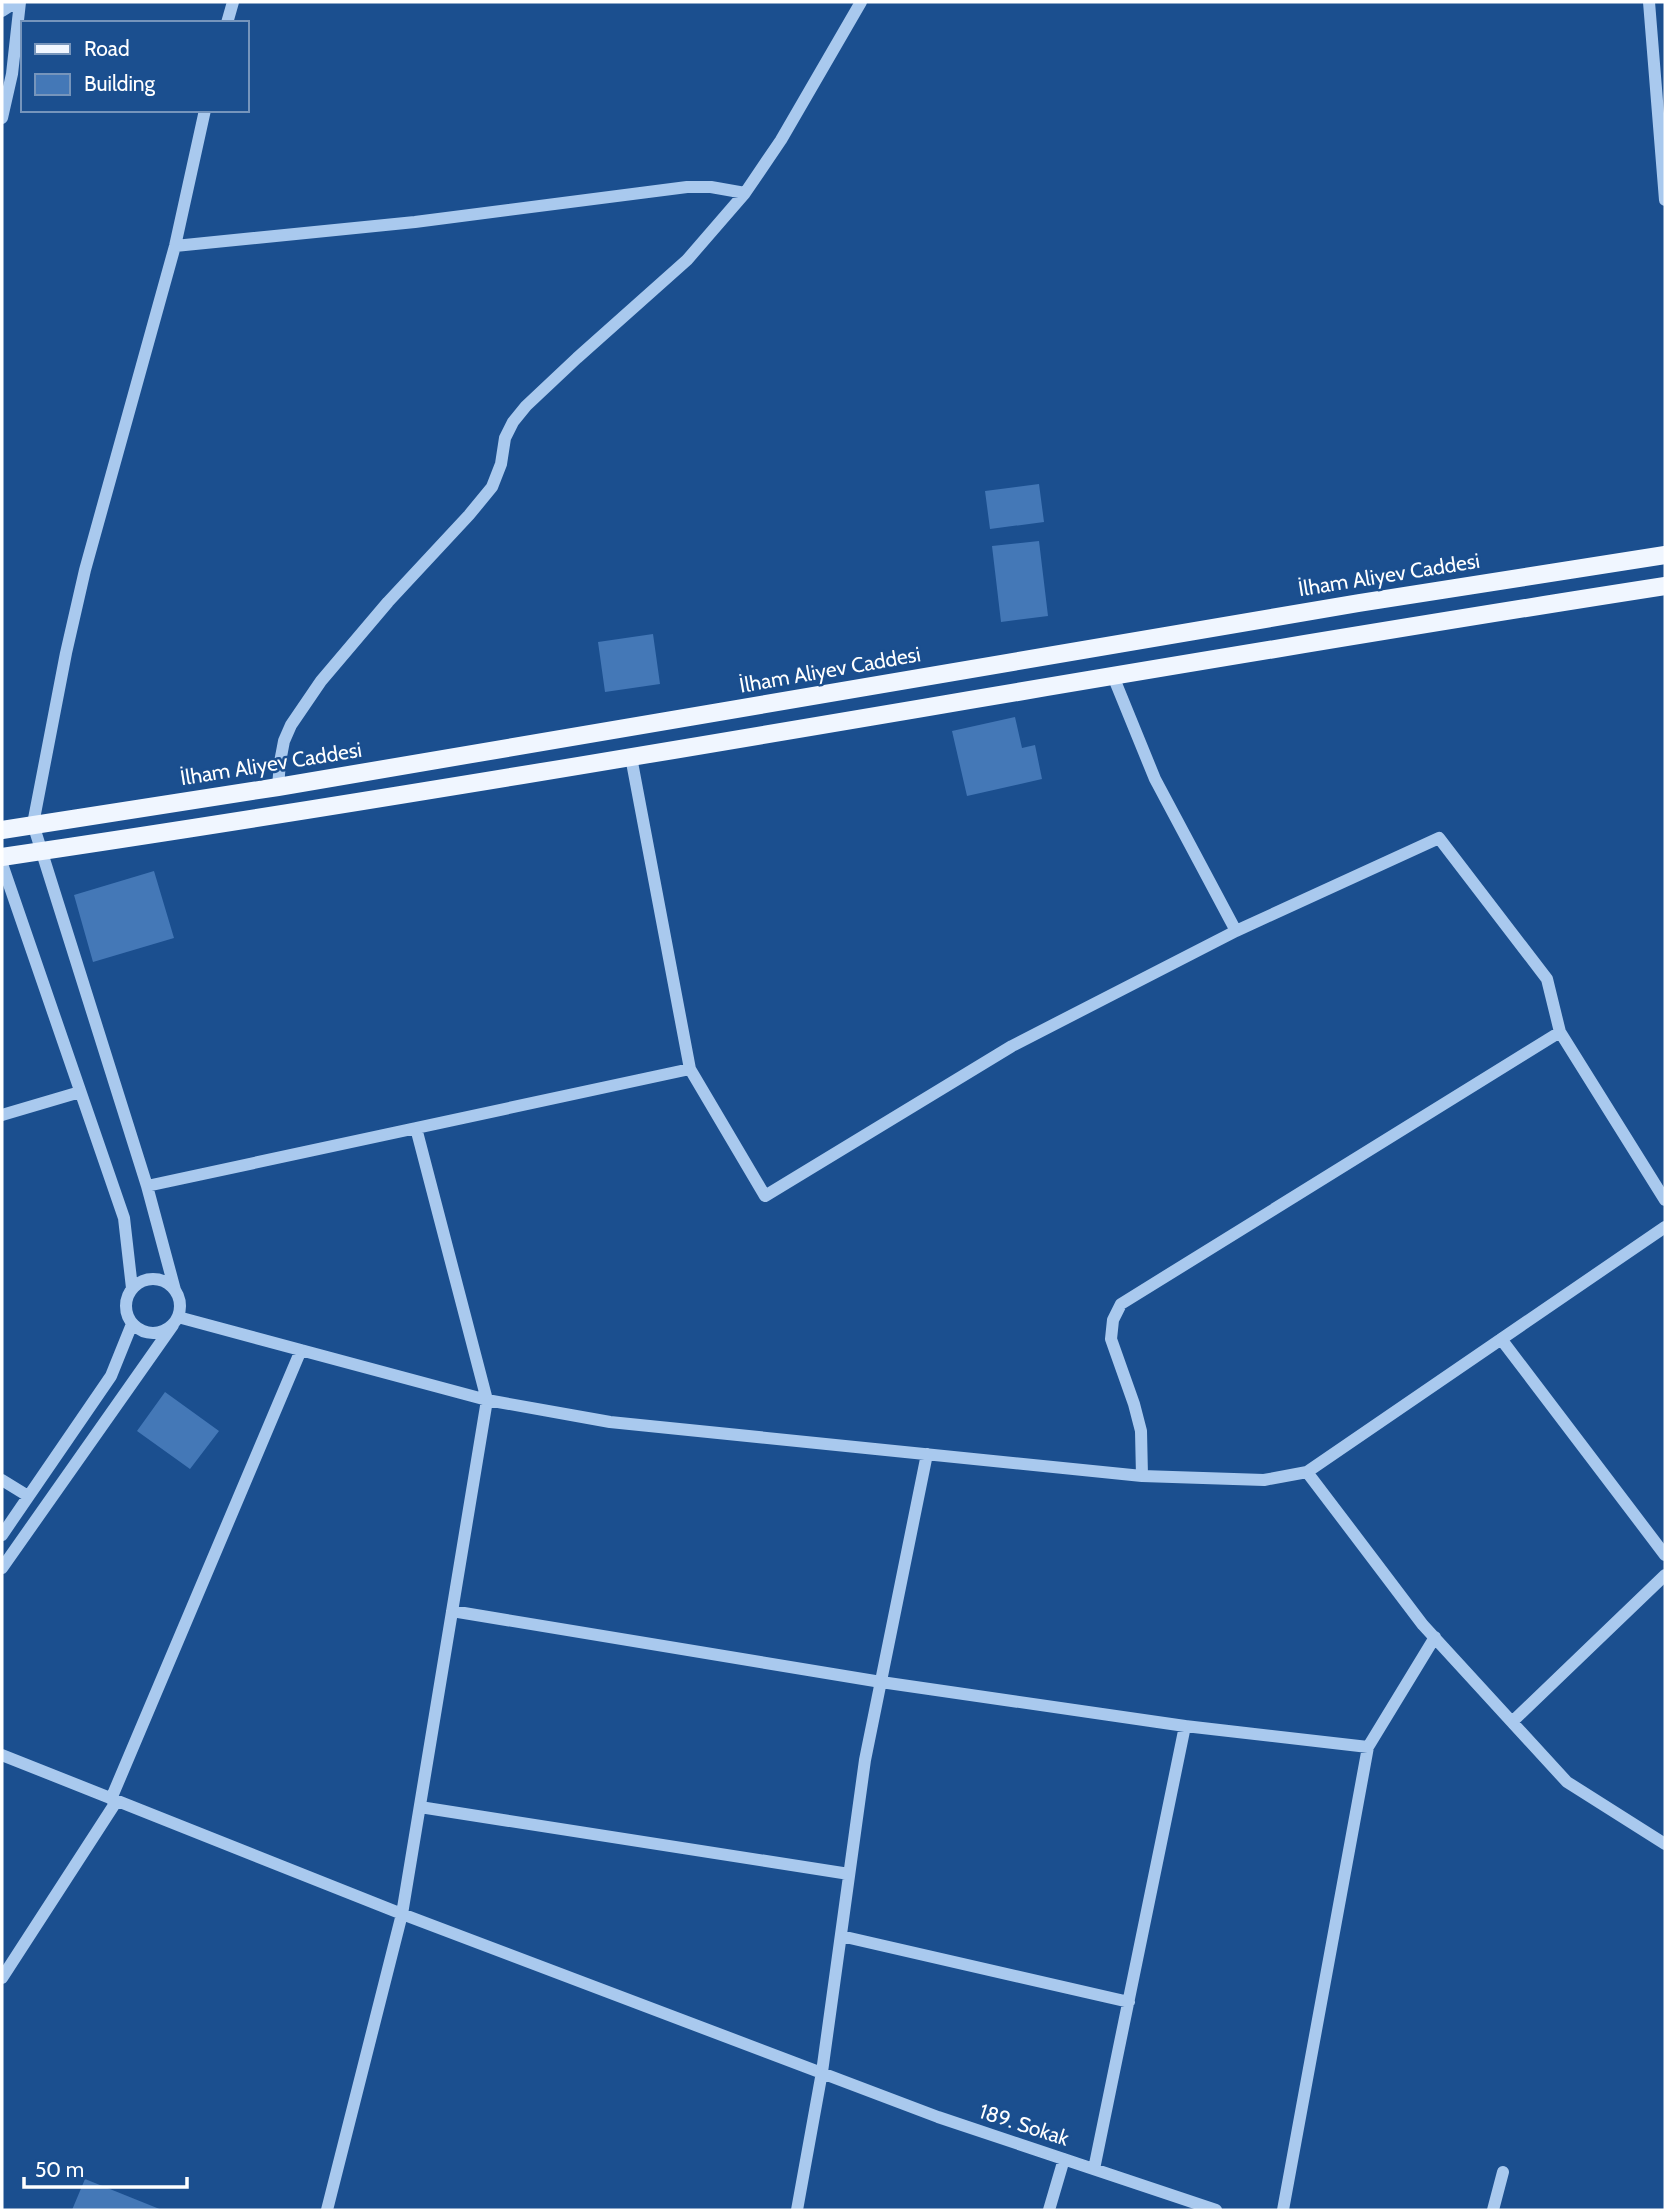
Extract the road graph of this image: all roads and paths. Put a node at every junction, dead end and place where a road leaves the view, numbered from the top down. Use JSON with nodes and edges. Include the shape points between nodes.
{"nodes":[{"id":1,"x":18,"y":2,"type":"edge"},
{"id":2,"x":233,"y":2,"type":"edge"},
{"id":3,"x":861,"y":2,"type":"edge"},
{"id":4,"x":1649,"y":2,"type":"edge"},
{"id":5,"x":2,"y":12,"type":"edge"},
{"id":6,"x":227,"y":21,"type":"edge"},
{"id":7,"x":205,"y":112,"type":"edge"},
{"id":8,"x":2,"y":118,"type":"edge"},
{"id":9,"x":746,"y":193,"type":"junction"},
{"id":10,"x":1665,"y":200,"type":"edge"},
{"id":11,"x":175,"y":246,"type":"junction"},
{"id":12,"x":1665,"y":555,"type":"edge"},
{"id":13,"x":1665,"y":586,"type":"edge"},
{"id":14,"x":1113,"y":676,"type":"junction"},
{"id":15,"x":631,"y":757,"type":"junction"},
{"id":16,"x":278,"y":787,"type":"junction"},
{"id":17,"x":33,"y":824,"type":"junction"},
{"id":18,"x":2,"y":830,"type":"edge"},
{"id":19,"x":41,"y":851,"type":"junction"},
{"id":20,"x":2,"y":857,"type":"edge"},
{"id":21,"x":2,"y":864,"type":"edge"},
{"id":22,"x":1236,"y":931,"type":"junction"},
{"id":23,"x":1560,"y":1032,"type":"junction"},
{"id":24,"x":690,"y":1069,"type":"junction"},
{"id":25,"x":80,"y":1091,"type":"junction"},
{"id":26,"x":2,"y":1115,"type":"edge"},
{"id":27,"x":416,"y":1128,"type":"junction"},
{"id":28,"x":147,"y":1186,"type":"junction"},
{"id":29,"x":1665,"y":1200,"type":"edge"},
{"id":30,"x":1665,"y":1227,"type":"edge"},
{"id":31,"x":132,"y":1288,"type":"junction"},
{"id":32,"x":175,"y":1290,"type":"junction"},
{"id":33,"x":176,"y":1321,"type":"junction"},
{"id":34,"x":132,"y":1324,"type":"junction"},
{"id":35,"x":1502,"y":1339,"type":"junction"},
{"id":36,"x":301,"y":1350,"type":"junction"},
{"id":37,"x":487,"y":1400,"type":"junction"},
{"id":38,"x":927,"y":1454,"type":"junction"},
{"id":39,"x":1307,"y":1472,"type":"junction"},
{"id":40,"x":1142,"y":1476,"type":"junction"},
{"id":41,"x":2,"y":1480,"type":"edge"},
{"id":42,"x":28,"y":1496,"type":"junction"},
{"id":43,"x":2,"y":1535,"type":"edge"},
{"id":44,"x":1665,"y":1555,"type":"edge"},
{"id":45,"x":2,"y":1568,"type":"edge"},
{"id":46,"x":1665,"y":1575,"type":"edge"},
{"id":47,"x":452,"y":1611,"type":"junction"},
{"id":48,"x":1435,"y":1637,"type":"junction"},
{"id":49,"x":881,"y":1682,"type":"junction"},
{"id":50,"x":1512,"y":1722,"type":"junction"},
{"id":51,"x":1185,"y":1726,"type":"junction"},
{"id":52,"x":1368,"y":1747,"type":"junction"},
{"id":53,"x":2,"y":1755,"type":"edge"},
{"id":54,"x":113,"y":1800,"type":"junction"},
{"id":55,"x":420,"y":1807,"type":"junction"},
{"id":56,"x":1665,"y":1844,"type":"edge"},
{"id":57,"x":849,"y":1874,"type":"junction"},
{"id":58,"x":402,"y":1914,"type":"junction"},
{"id":59,"x":841,"y":1936,"type":"junction"},
{"id":60,"x":2,"y":1978,"type":"edge"},
{"id":61,"x":1129,"y":2002,"type":"junction"},
{"id":62,"x":822,"y":2072,"type":"junction"},
{"id":63,"x":1064,"y":2159,"type":"junction"},
{"id":64,"x":1094,"y":2169,"type":"junction"},
{"id":65,"x":1503,"y":2172,"type":"dead end"},
{"id":66,"x":327,"y":2210,"type":"edge"},
{"id":67,"x":797,"y":2210,"type":"edge"},
{"id":68,"x":1049,"y":2210,"type":"edge"},
{"id":69,"x":1216,"y":2210,"type":"edge"},
{"id":70,"x":1283,"y":2210,"type":"edge"},
{"id":71,"x":1493,"y":2210,"type":"edge"}],
"edges":[{"from":1,"to":5,"type":"street"},
{"from":1,"to":8,"type":"street","via":[[12,74]]},
{"from":2,"to":6,"type":"street"},
{"from":3,"to":9,"type":"street"},
{"from":4,"to":10,"type":"street"},
{"from":7,"to":11,"type":"street"},
{"from":9,"to":11,"type":"street","via":[[687,187],[415,222]]},
{"from":9,"to":16,"type":"street","via":[[687,260],[513,422],[492,487],[321,681],[291,725],[284,741]]},
{"from":11,"to":17,"type":"street","via":[[85,570]]},
{"from":12,"to":16,"type":"main road","name":"İlham Aliyev Caddesi"},
{"from":13,"to":14,"type":"main road"},
{"from":14,"to":15,"type":"main road"},
{"from":14,"to":22,"type":"street","via":[[1155,779]]},
{"from":15,"to":19,"type":"main road"},
{"from":15,"to":24,"type":"street"},
{"from":16,"to":17,"type":"main road","name":"İlham Aliyev Caddesi"},
{"from":17,"to":18,"type":"main road","name":"İlham Aliyev Caddesi"},
{"from":17,"to":19,"type":"street"},
{"from":19,"to":20,"type":"main road"},
{"from":19,"to":28,"type":"street"},
{"from":21,"to":25,"type":"street"},
{"from":22,"to":23,"type":"street","via":[[1439,838],[1547,979]]},
{"from":22,"to":24,"type":"street","via":[[1012,1046],[765,1196]]},
{"from":23,"to":29,"type":"street"},
{"from":23,"to":40,"type":"street","via":[[1121,1304],[1111,1339],[1134,1404]]},
{"from":24,"to":27,"type":"street"},
{"from":25,"to":26,"type":"street"},
{"from":25,"to":31,"type":"street","via":[[124,1218]]},
{"from":27,"to":28,"type":"street"},
{"from":27,"to":37,"type":"street"},
{"from":28,"to":32,"type":"street"},
{"from":30,"to":35,"type":"street"},
{"from":31,"to":32,"type":"street","via":[[153,1279]]},
{"from":31,"to":34,"type":"street","via":[[126,1300]]},
{"from":32,"to":33,"type":"street","via":[[180,1308]]},
{"from":33,"to":34,"type":"street","via":[[157,1333]]},
{"from":33,"to":36,"type":"street"},
{"from":33,"to":45,"type":"street"},
{"from":34,"to":42,"type":"street","via":[[111,1376]]},
{"from":35,"to":39,"type":"street"},
{"from":35,"to":44,"type":"street"},
{"from":36,"to":37,"type":"street"},
{"from":36,"to":54,"type":"street"},
{"from":37,"to":38,"type":"street","via":[[610,1422]]},
{"from":37,"to":47,"type":"street"},
{"from":38,"to":40,"type":"street"},
{"from":38,"to":49,"type":"street"},
{"from":39,"to":40,"type":"street","via":[[1264,1480]]},
{"from":39,"to":48,"type":"street"},
{"from":41,"to":42,"type":"street"},
{"from":42,"to":43,"type":"street"},
{"from":46,"to":50,"type":"street"},
{"from":47,"to":49,"type":"street"},
{"from":47,"to":55,"type":"street"},
{"from":48,"to":50,"type":"street"},
{"from":48,"to":52,"type":"street"},
{"from":49,"to":51,"type":"street"},
{"from":49,"to":57,"type":"street"},
{"from":50,"to":56,"type":"street","via":[[1567,1782]]},
{"from":51,"to":52,"type":"street"},
{"from":51,"to":61,"type":"street"},
{"from":52,"to":70,"type":"street"},
{"from":53,"to":54,"type":"street","name":"189. Sokak"},
{"from":54,"to":58,"type":"street","name":"189. Sokak"},
{"from":54,"to":60,"type":"street"},
{"from":55,"to":57,"type":"street"},
{"from":55,"to":58,"type":"street"},
{"from":57,"to":59,"type":"street"},
{"from":58,"to":62,"type":"street","name":"189. Sokak"},
{"from":58,"to":66,"type":"street"},
{"from":59,"to":61,"type":"street"},
{"from":59,"to":62,"type":"street"},
{"from":61,"to":64,"type":"street"},
{"from":62,"to":63,"type":"street","name":"189. Sokak"},
{"from":62,"to":67,"type":"street"},
{"from":63,"to":64,"type":"street","name":"189. Sokak"},
{"from":63,"to":68,"type":"street"},
{"from":64,"to":69,"type":"street","name":"189. Sokak"},
{"from":65,"to":71,"type":"street"}]}
